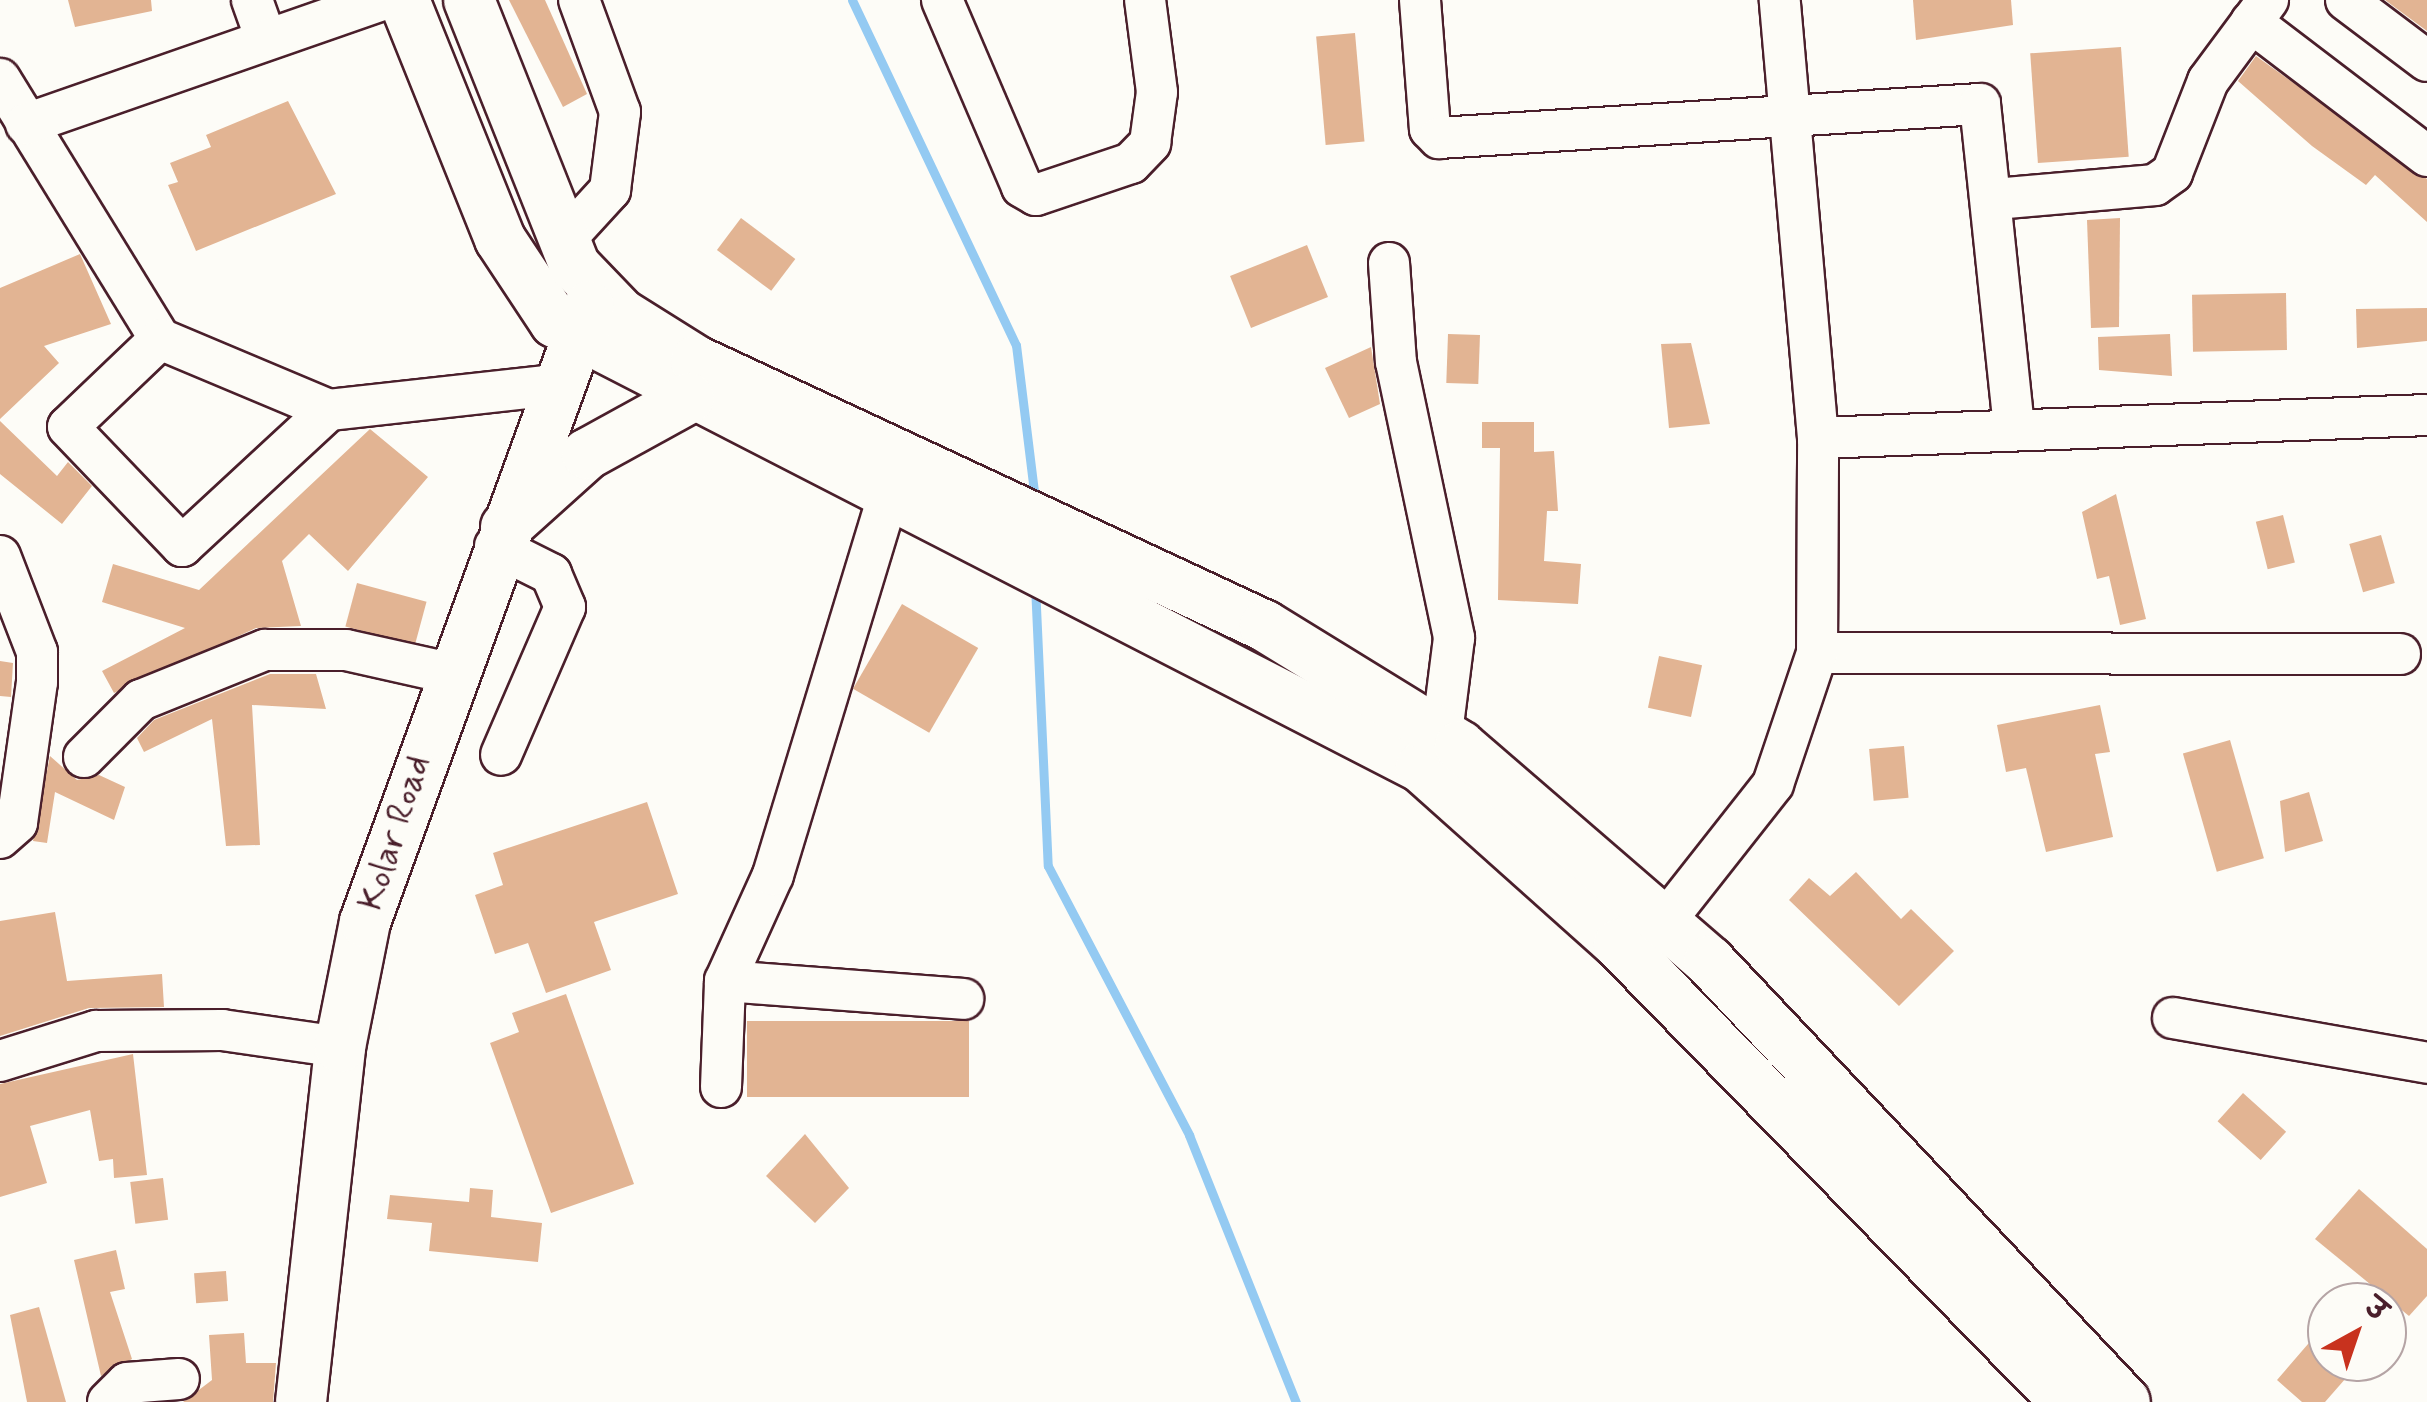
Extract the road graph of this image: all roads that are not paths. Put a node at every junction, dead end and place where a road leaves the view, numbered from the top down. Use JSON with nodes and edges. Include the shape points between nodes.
{"nodes":[{"id":1,"x":252,"y":0,"type":"edge"},
{"id":2,"x":383,"y":0,"type":"edge"},
{"id":3,"x":404,"y":0,"type":"edge"},
{"id":4,"x":469,"y":0,"type":"edge"},
{"id":5,"x":579,"y":0,"type":"edge"},
{"id":6,"x":942,"y":0,"type":"edge"},
{"id":7,"x":1145,"y":0,"type":"edge"},
{"id":8,"x":1420,"y":0,"type":"edge"},
{"id":9,"x":1780,"y":0,"type":"edge"},
{"id":10,"x":2346,"y":0,"type":"edge"},
{"id":11,"x":2260,"y":11,"type":"edge"},
{"id":12,"x":266,"y":39,"type":"junction"},
{"id":13,"x":2427,"y":61,"type":"edge"},
{"id":14,"x":0,"y":79,"type":"edge"},
{"id":15,"x":1795,"y":118,"type":"junction"},
{"id":16,"x":26,"y":124,"type":"junction"},
{"id":17,"x":2427,"y":156,"type":"edge"},
{"id":18,"x":1995,"y":200,"type":"junction"},
{"id":19,"x":567,"y":237,"type":"junction"},
{"id":20,"x":1389,"y":264,"type":"dead end"},
{"id":21,"x":596,"y":292,"type":"junction"},
{"id":22,"x":574,"y":336,"type":"junction"},
{"id":23,"x":160,"y":339,"type":"junction"},
{"id":24,"x":554,"y":385,"type":"junction"},
{"id":25,"x":688,"y":398,"type":"junction"},
{"id":26,"x":330,"y":410,"type":"junction"},
{"id":27,"x":2427,"y":415,"type":"edge"},
{"id":28,"x":2014,"y":430,"type":"junction"},
{"id":29,"x":1818,"y":438,"type":"junction"},
{"id":30,"x":889,"y":493,"type":"junction"},
{"id":31,"x":497,"y":540,"type":"junction"},
{"id":32,"x":0,"y":556,"type":"edge"},
{"id":33,"x":1817,"y":654,"type":"junction"},
{"id":34,"x":2400,"y":654,"type":"dead end"},
{"id":35,"x":449,"y":673,"type":"junction"},
{"id":36,"x":1442,"y":733,"type":"junction"},
{"id":37,"x":501,"y":754,"type":"dead end"},
{"id":38,"x":84,"y":757,"type":"dead end"},
{"id":39,"x":10,"y":779,"type":"edge"},
{"id":40,"x":0,"y":838,"type":"edge"},
{"id":41,"x":1667,"y":921,"type":"junction"},
{"id":42,"x":1634,"y":959,"type":"junction"},
{"id":43,"x":726,"y":981,"type":"junction"},
{"id":44,"x":963,"y":999,"type":"dead end"},
{"id":45,"x":2173,"y":1018,"type":"dead end"},
{"id":46,"x":340,"y":1046,"type":"junction"},
{"id":47,"x":0,"y":1062,"type":"edge"},
{"id":48,"x":2427,"y":1063,"type":"edge"},
{"id":49,"x":720,"y":1087,"type":"dead end"},
{"id":50,"x":179,"y":1379,"type":"dead end"},
{"id":51,"x":108,"y":1402,"type":"edge"},
{"id":52,"x":302,"y":1402,"type":"edge"},
{"id":53,"x":2066,"y":1402,"type":"edge"},
{"id":54,"x":2125,"y":1402,"type":"edge"}],
"edges":[{"from":1,"to":12,"type":"street"},
{"from":2,"to":12,"type":"street"},
{"from":3,"to":22,"type":"main road","via":[[500,239],[532,295]]},
{"from":4,"to":19,"type":"main road"},
{"from":5,"to":19,"type":"street","via":[[620,112],[610,190]]},
{"from":6,"to":7,"type":"street","via":[[1022,186],[1036,195],[1131,163],[1150,143],[1157,92]]},
{"from":8,"to":15,"type":"street","via":[[1430,129],[1439,138]]},
{"from":9,"to":15,"type":"street"},
{"from":10,"to":13,"type":"street"},
{"from":11,"to":17,"type":"street"},
{"from":11,"to":18,"type":"street","via":[[2208,82],[2172,173],[2155,185]]},
{"from":12,"to":16,"type":"street"},
{"from":14,"to":16,"type":"street"},
{"from":15,"to":18,"type":"street","via":[[1972,99],[1986,114]]},
{"from":15,"to":29,"type":"street"},
{"from":16,"to":23,"type":"street"},
{"from":18,"to":28,"type":"street"},
{"from":19,"to":21,"type":"main road"},
{"from":20,"to":36,"type":"street","via":[[1396,362],[1454,638]]},
{"from":21,"to":22,"type":"main road","name":"Kolar Road"},
{"from":21,"to":36,"type":"main road","via":[[696,361],[1265,626]]},
{"from":22,"to":24,"type":"main road","name":"Kolar Road"},
{"from":22,"to":25,"type":"main road"},
{"from":23,"to":26,"type":"street"},
{"from":23,"to":26,"type":"street","via":[[68,428],[182,546]]},
{"from":24,"to":26,"type":"street"},
{"from":24,"to":31,"type":"main road","name":"Kolar Road"},
{"from":25,"to":30,"type":"main road"},
{"from":25,"to":31,"type":"main road","via":[[587,454]]},
{"from":27,"to":28,"type":"street"},
{"from":28,"to":29,"type":"street"},
{"from":29,"to":33,"type":"street"},
{"from":30,"to":42,"type":"main road","via":[[1421,767]]},
{"from":30,"to":43,"type":"street","via":[[772,875]]},
{"from":31,"to":35,"type":"main road","name":"Kolar Road"},
{"from":31,"to":37,"type":"street","via":[[551,574],[564,607]]},
{"from":32,"to":39,"type":"street","via":[[36,652]]},
{"from":33,"to":34,"type":"street"},
{"from":33,"to":41,"type":"street","via":[[1772,784]]},
{"from":35,"to":38,"type":"street","via":[[346,650],[265,650],[141,700]]},
{"from":35,"to":46,"type":"main road","name":"Kolar Road","via":[[365,922]]},
{"from":36,"to":41,"type":"main road"},
{"from":39,"to":40,"type":"street","via":[[16,823]]},
{"from":41,"to":42,"type":"street"},
{"from":41,"to":54,"type":"main road"},
{"from":42,"to":53,"type":"main road"},
{"from":43,"to":44,"type":"street"},
{"from":43,"to":49,"type":"street"},
{"from":45,"to":48,"type":"street"},
{"from":46,"to":47,"type":"street","via":[[222,1030],[96,1031]]},
{"from":46,"to":52,"type":"main road","name":"Kolar Road"},
{"from":50,"to":51,"type":"street","via":[[127,1383]]}]}
